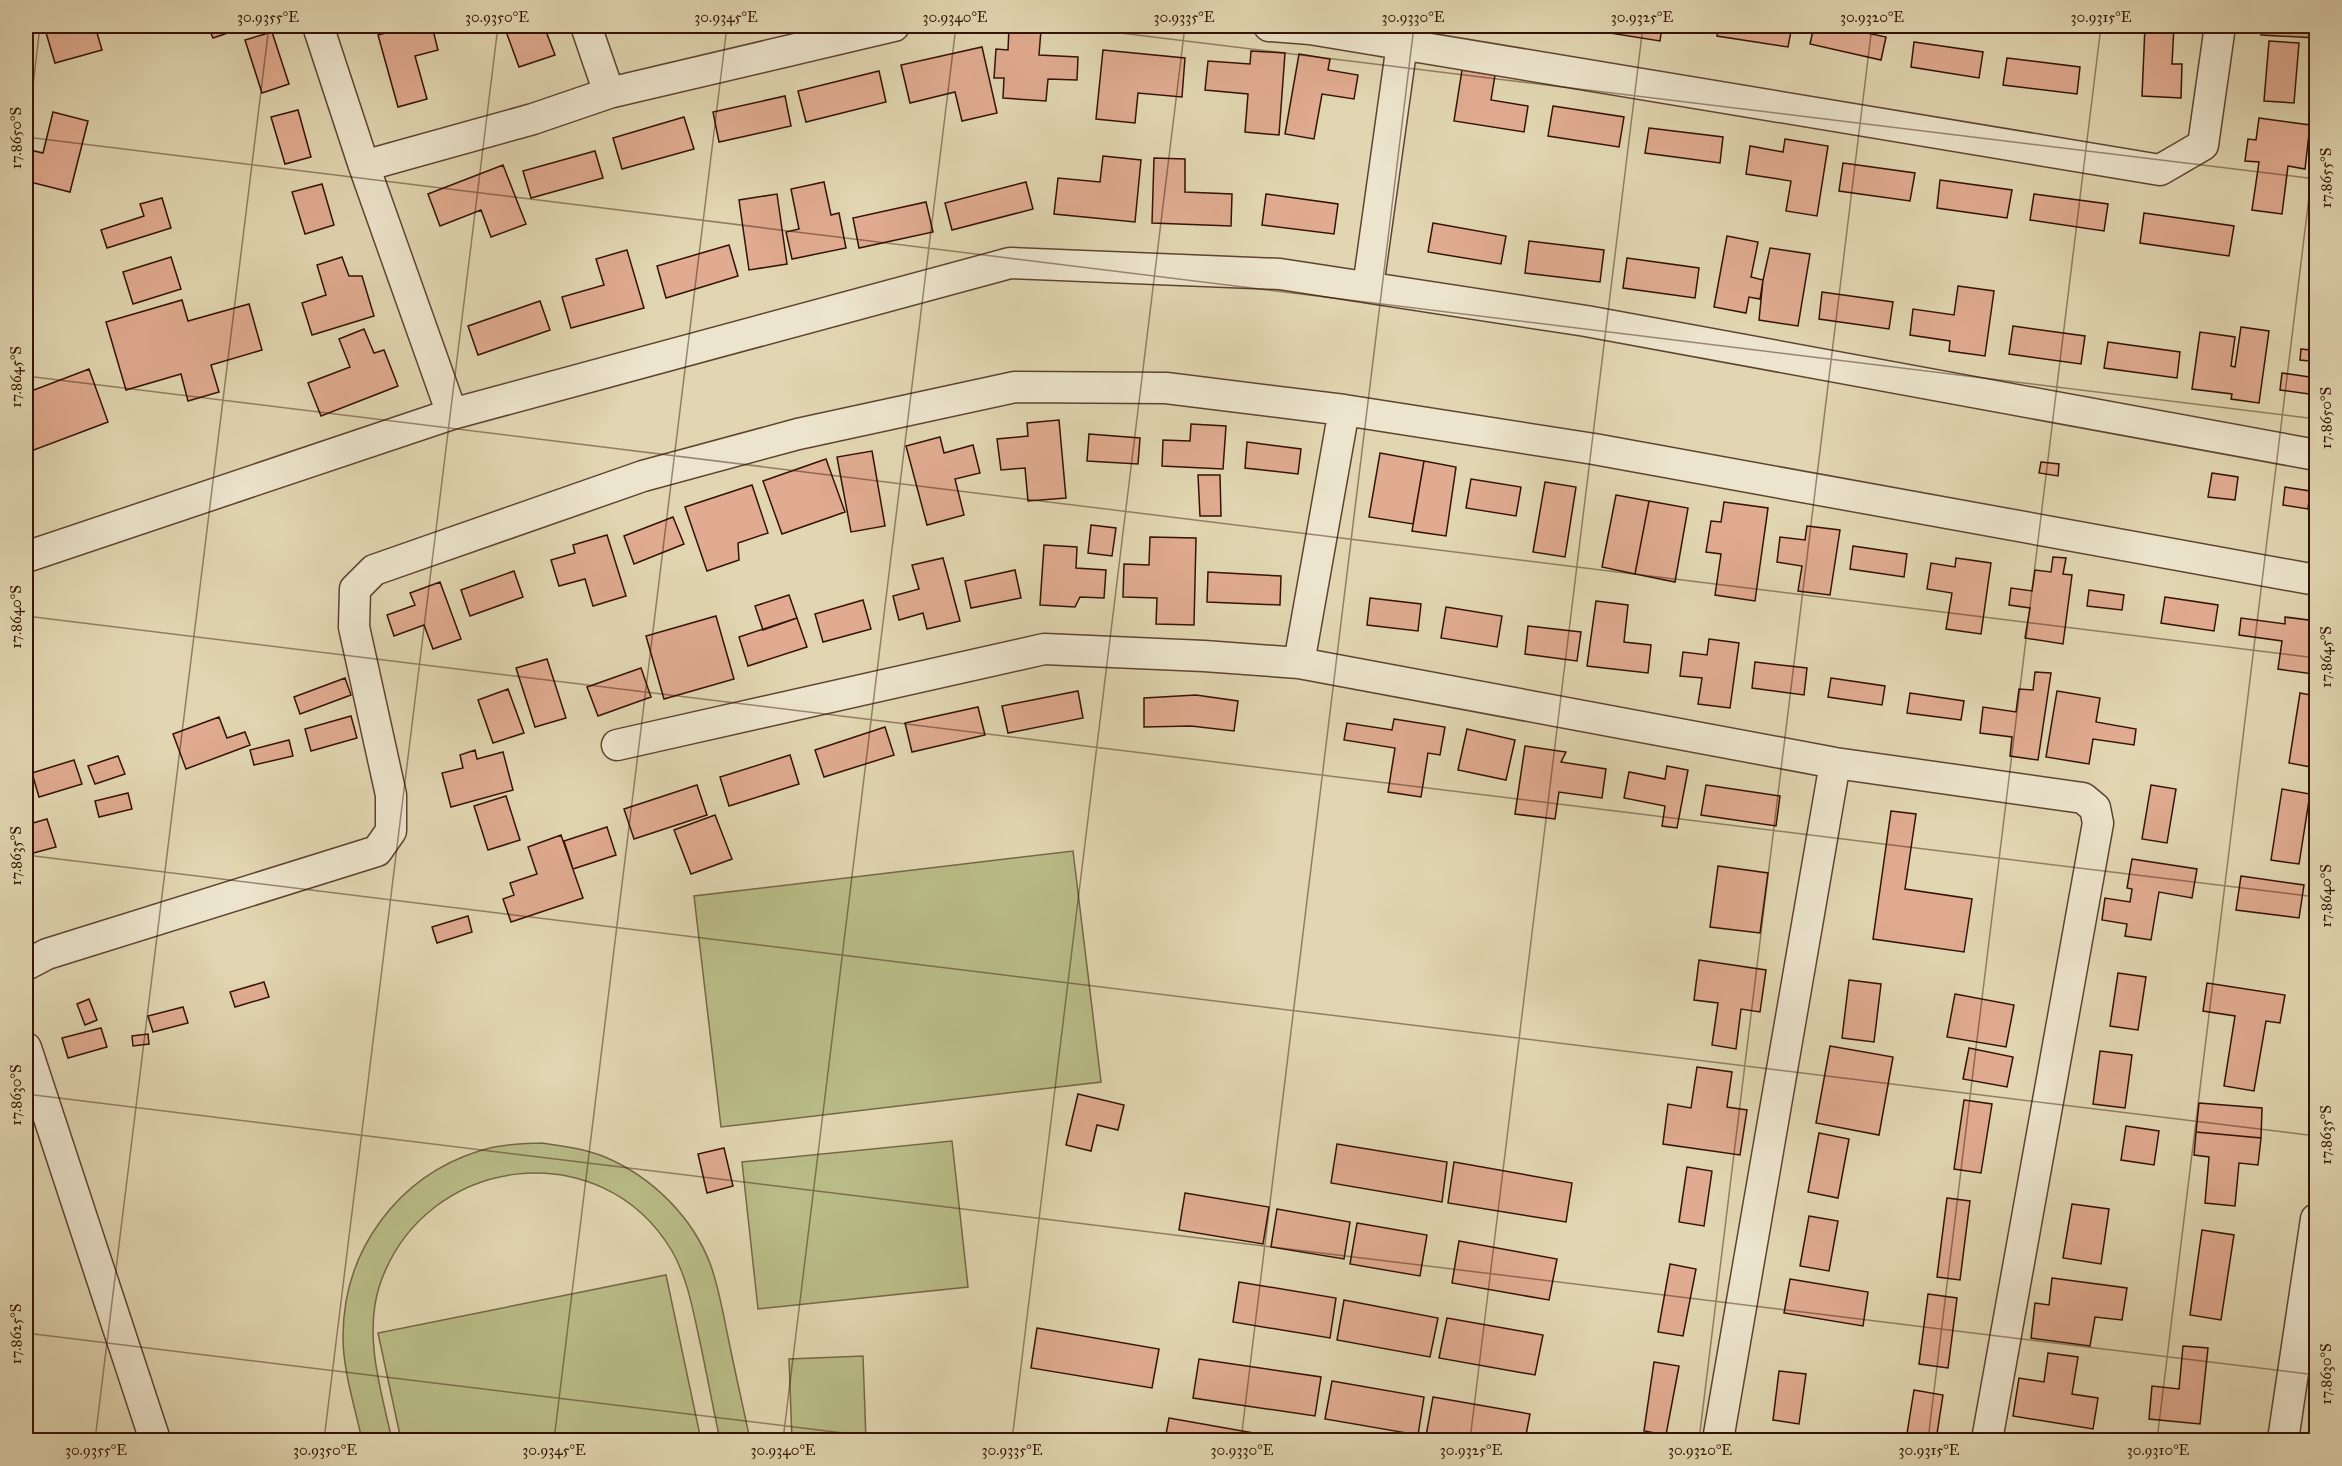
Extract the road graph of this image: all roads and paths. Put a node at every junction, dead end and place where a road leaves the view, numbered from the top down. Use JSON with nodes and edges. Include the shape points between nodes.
{"nodes":[{"id":1,"x":318,"y":26,"type":"edge"},
{"id":2,"x":586,"y":26,"type":"edge"},
{"id":3,"x":894,"y":26,"type":"edge"},
{"id":4,"x":1269,"y":26,"type":"edge"},
{"id":5,"x":2220,"y":26,"type":"edge"},
{"id":6,"x":1402,"y":44,"type":"junction"},
{"id":7,"x":609,"y":93,"type":"junction"},
{"id":8,"x":364,"y":166,"type":"junction"},
{"id":9,"x":1368,"y":287,"type":"junction"},
{"id":10,"x":1344,"y":410,"type":"junction"},
{"id":11,"x":452,"y":414,"type":"junction"},
{"id":12,"x":2316,"y":455,"type":"edge"},
{"id":13,"x":26,"y":557,"type":"edge"},
{"id":14,"x":2316,"y":580,"type":"edge"},
{"id":15,"x":1299,"y":663,"type":"junction"},
{"id":16,"x":617,"y":745,"type":"dead end"},
{"id":17,"x":1835,"y":763,"type":"junction"},
{"id":18,"x":26,"y":965,"type":"edge"},
{"id":19,"x":26,"y":1048,"type":"edge"},
{"id":20,"x":2316,"y":1220,"type":"edge"},
{"id":21,"x":155,"y":1440,"type":"edge"},
{"id":22,"x":1718,"y":1440,"type":"edge"},
{"id":23,"x":1987,"y":1440,"type":"edge"},
{"id":24,"x":2283,"y":1440,"type":"edge"}],
"edges":[{"from":1,"to":8,"type":"street"},
{"from":2,"to":7,"type":"street"},
{"from":3,"to":7,"type":"street"},
{"from":4,"to":6,"type":"street"},
{"from":5,"to":6,"type":"street","via":[[2203,145],[2160,170]]},
{"from":6,"to":9,"type":"street"},
{"from":7,"to":8,"type":"street"},
{"from":8,"to":11,"type":"street"},
{"from":9,"to":11,"type":"street","via":[[1280,274],[1010,263]]},
{"from":9,"to":12,"type":"street","via":[[1586,321]]},
{"from":10,"to":14,"type":"street","via":[[1594,449]]},
{"from":10,"to":15,"type":"street"},
{"from":10,"to":18,"type":"street","via":[[1166,388],[1015,387],[798,434],[644,476],[374,570],[355,589],[354,627],[391,795],[391,831],[377,850],[47,954]]},
{"from":11,"to":13,"type":"street"},
{"from":15,"to":16,"type":"street","via":[[1044,649]]},
{"from":15,"to":17,"type":"street"},
{"from":17,"to":22,"type":"street"},
{"from":17,"to":23,"type":"street","via":[[2071,795],[2083,798],[2095,808],[2098,823]]},
{"from":19,"to":21,"type":"street"},
{"from":20,"to":24,"type":"street"}]}
